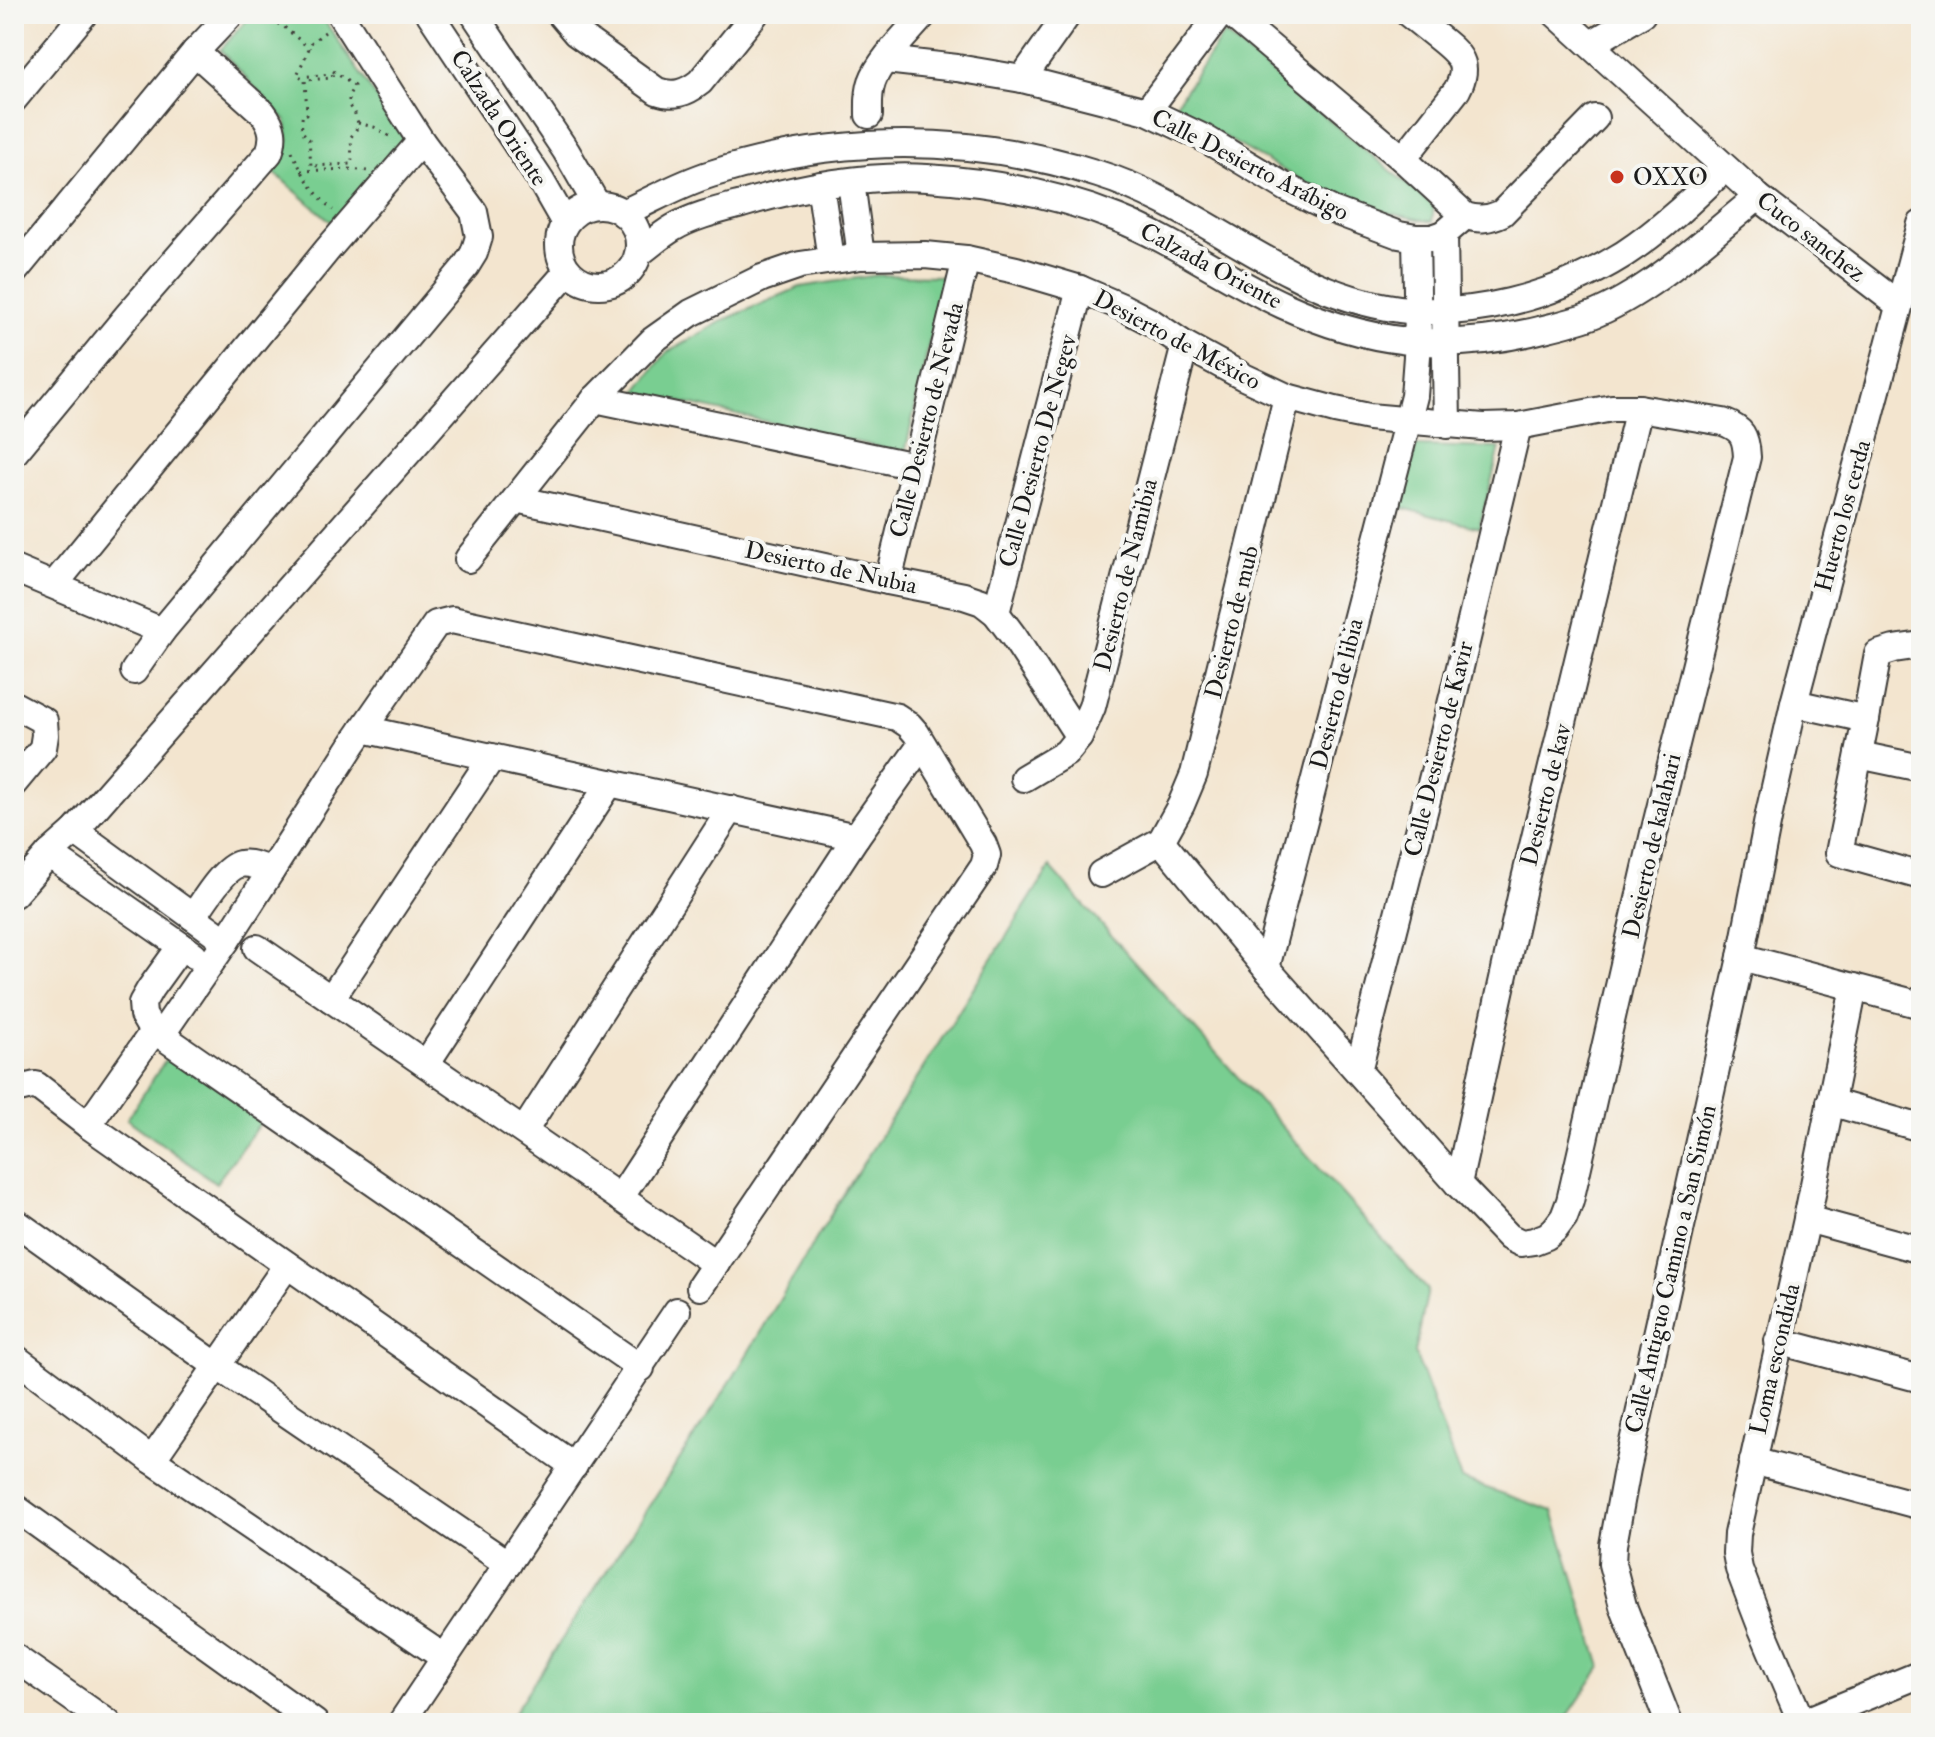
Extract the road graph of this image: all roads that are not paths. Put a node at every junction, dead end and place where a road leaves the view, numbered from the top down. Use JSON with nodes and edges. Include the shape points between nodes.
{"nodes":[{"id":1,"x":84,"y":14,"type":"edge"},
{"id":2,"x":231,"y":14,"type":"edge"},
{"id":3,"x":430,"y":14,"type":"edge"},
{"id":4,"x":474,"y":14,"type":"edge"},
{"id":5,"x":755,"y":14,"type":"edge"},
{"id":6,"x":924,"y":14,"type":"edge"},
{"id":7,"x":1068,"y":14,"type":"edge"},
{"id":8,"x":1220,"y":14,"type":"edge"},
{"id":9,"x":1231,"y":14,"type":"edge"},
{"id":10,"x":1409,"y":14,"type":"edge"},
{"id":11,"x":1556,"y":14,"type":"edge"},
{"id":12,"x":1642,"y":14,"type":"edge"},
{"id":13,"x":336,"y":20,"type":"edge"},
{"id":14,"x":575,"y":20,"type":"edge"},
{"id":15,"x":1591,"y":44,"type":"junction"},
{"id":16,"x":195,"y":52,"type":"junction"},
{"id":17,"x":886,"y":60,"type":"junction"},
{"id":18,"x":1022,"y":79,"type":"junction"},
{"id":19,"x":14,"y":99,"type":"edge"},
{"id":20,"x":1147,"y":111,"type":"junction"},
{"id":21,"x":869,"y":115,"type":"dead end"},
{"id":22,"x":1595,"y":118,"type":"dead end"},
{"id":23,"x":928,"y":145,"type":"junction"},
{"id":24,"x":417,"y":146,"type":"junction"},
{"id":25,"x":1403,"y":159,"type":"junction"},
{"id":26,"x":1725,"y":168,"type":"junction"},
{"id":27,"x":927,"y":178,"type":"junction"},
{"id":28,"x":851,"y":182,"type":"junction"},
{"id":29,"x":820,"y":185,"type":"junction"},
{"id":30,"x":1758,"y":197,"type":"junction"},
{"id":31,"x":597,"y":205,"type":"junction"},
{"id":32,"x":623,"y":213,"type":"junction"},
{"id":33,"x":1465,"y":216,"type":"junction"},
{"id":34,"x":565,"y":223,"type":"junction"},
{"id":35,"x":1921,"y":224,"type":"edge"},
{"id":36,"x":1444,"y":234,"type":"junction"},
{"id":37,"x":1416,"y":238,"type":"junction"},
{"id":38,"x":639,"y":253,"type":"junction"},
{"id":39,"x":861,"y":256,"type":"junction"},
{"id":40,"x":831,"y":259,"type":"junction"},
{"id":41,"x":966,"y":259,"type":"junction"},
{"id":42,"x":568,"y":271,"type":"junction"},
{"id":43,"x":14,"y":272,"type":"edge"},
{"id":44,"x":1080,"y":289,"type":"junction"},
{"id":45,"x":1899,"y":305,"type":"junction"},
{"id":46,"x":1417,"y":310,"type":"junction"},
{"id":47,"x":1446,"y":310,"type":"junction"},
{"id":48,"x":1418,"y":343,"type":"junction"},
{"id":49,"x":1446,"y":344,"type":"junction"},
{"id":50,"x":1185,"y":345,"type":"junction"},
{"id":51,"x":1287,"y":397,"type":"junction"},
{"id":52,"x":595,"y":399,"type":"junction"},
{"id":53,"x":1639,"y":408,"type":"junction"},
{"id":54,"x":1409,"y":421,"type":"junction"},
{"id":55,"x":1447,"y":425,"type":"junction"},
{"id":56,"x":1518,"y":426,"type":"junction"},
{"id":57,"x":1735,"y":427,"type":"joint"},
{"id":58,"x":14,"y":453,"type":"edge"},
{"id":59,"x":915,"y":466,"type":"junction"},
{"id":60,"x":516,"y":499,"type":"junction"},
{"id":61,"x":468,"y":559,"type":"dead end"},
{"id":62,"x":14,"y":569,"type":"edge"},
{"id":63,"x":888,"y":581,"type":"junction"},
{"id":64,"x":54,"y":585,"type":"junction"},
{"id":65,"x":996,"y":613,"type":"junction"},
{"id":66,"x":162,"y":631,"type":"junction"},
{"id":67,"x":1921,"y":645,"type":"edge"},
{"id":68,"x":134,"y":671,"type":"dead end"},
{"id":69,"x":1794,"y":703,"type":"junction"},
{"id":70,"x":14,"y":705,"type":"edge"},
{"id":71,"x":1866,"y":719,"type":"junction"},
{"id":72,"x":363,"y":729,"type":"junction"},
{"id":73,"x":1079,"y":737,"type":"junction"},
{"id":74,"x":922,"y":744,"type":"junction"},
{"id":75,"x":1859,"y":755,"type":"junction"},
{"id":76,"x":492,"y":757,"type":"junction"},
{"id":77,"x":1921,"y":768,"type":"edge"},
{"id":78,"x":1024,"y":778,"type":"dead end"},
{"id":79,"x":14,"y":783,"type":"edge"},
{"id":80,"x":610,"y":783,"type":"junction"},
{"id":81,"x":731,"y":809,"type":"junction"},
{"id":82,"x":1770,"y":809,"type":"joint"},
{"id":83,"x":75,"y":831,"type":"junction"},
{"id":84,"x":856,"y":837,"type":"junction"},
{"id":85,"x":1161,"y":841,"type":"junction"},
{"id":86,"x":49,"y":854,"type":"junction"},
{"id":87,"x":271,"y":871,"type":"junction"},
{"id":88,"x":1101,"y":874,"type":"dead end"},
{"id":89,"x":1921,"y":876,"type":"edge"},
{"id":90,"x":14,"y":894,"type":"edge"},
{"id":91,"x":193,"y":917,"type":"junction"},
{"id":92,"x":226,"y":941,"type":"junction"},
{"id":93,"x":181,"y":946,"type":"junction"},
{"id":94,"x":257,"y":948,"type":"dead end"},
{"id":95,"x":1741,"y":957,"type":"junction"},
{"id":96,"x":210,"y":966,"type":"junction"},
{"id":97,"x":1266,"y":968,"type":"junction"},
{"id":98,"x":1854,"y":987,"type":"junction"},
{"id":99,"x":331,"y":999,"type":"junction"},
{"id":100,"x":1921,"y":1005,"type":"edge"},
{"id":101,"x":157,"y":1034,"type":"junction"},
{"id":102,"x":426,"y":1064,"type":"junction"},
{"id":103,"x":1358,"y":1071,"type":"junction"},
{"id":104,"x":14,"y":1090,"type":"edge"},
{"id":105,"x":1830,"y":1102,"type":"junction"},
{"id":106,"x":88,"y":1125,"type":"junction"},
{"id":107,"x":1921,"y":1128,"type":"edge"},
{"id":108,"x":524,"y":1131,"type":"junction"},
{"id":109,"x":1458,"y":1184,"type":"junction"},
{"id":110,"x":620,"y":1198,"type":"junction"},
{"id":111,"x":1807,"y":1219,"type":"junction"},
{"id":112,"x":14,"y":1221,"type":"edge"},
{"id":113,"x":1921,"y":1250,"type":"edge"},
{"id":114,"x":716,"y":1264,"type":"junction"},
{"id":115,"x":287,"y":1265,"type":"junction"},
{"id":116,"x":700,"y":1287,"type":"dead end"},
{"id":117,"x":677,"y":1311,"type":"dead end"},
{"id":118,"x":1778,"y":1341,"type":"junction"},
{"id":119,"x":14,"y":1357,"type":"edge"},
{"id":120,"x":217,"y":1366,"type":"junction"},
{"id":121,"x":641,"y":1368,"type":"junction"},
{"id":122,"x":1921,"y":1379,"type":"edge"},
{"id":123,"x":152,"y":1460,"type":"junction"},
{"id":124,"x":1753,"y":1461,"type":"junction"},
{"id":125,"x":574,"y":1466,"type":"junction"},
{"id":126,"x":1921,"y":1506,"type":"edge"},
{"id":127,"x":14,"y":1507,"type":"edge"},
{"id":128,"x":508,"y":1564,"type":"junction"},
{"id":129,"x":14,"y":1657,"type":"edge"},
{"id":130,"x":445,"y":1658,"type":"junction"},
{"id":131,"x":1921,"y":1674,"type":"edge"},
{"id":132,"x":93,"y":1719,"type":"edge"},
{"id":133,"x":315,"y":1723,"type":"edge"},
{"id":134,"x":401,"y":1723,"type":"edge"},
{"id":135,"x":1669,"y":1723,"type":"edge"},
{"id":136,"x":1802,"y":1723,"type":"edge"}],
"edges":[{"from":1,"to":19,"type":"street"},
{"from":2,"to":16,"type":"street"},
{"from":3,"to":34,"type":"street","name":"Calzada Oriente"},
{"from":4,"to":31,"type":"street","name":"Calzada Oriente"},
{"from":5,"to":14,"type":"street","via":[[700,82],[680,94],[657,91]]},
{"from":6,"to":17,"type":"street"},
{"from":7,"to":18,"type":"street"},
{"from":8,"to":20,"type":"street"},
{"from":9,"to":25,"type":"street"},
{"from":10,"to":25,"type":"street","via":[[1457,53],[1464,71],[1457,90]]},
{"from":11,"to":15,"type":"street","name":"Cuco sanchez"},
{"from":12,"to":15,"type":"street"},
{"from":13,"to":24,"type":"street"},
{"from":15,"to":26,"type":"street","name":"Cuco sanchez"},
{"from":16,"to":43,"type":"street"},
{"from":16,"to":58,"type":"street","via":[[270,122],[269,153]]},
{"from":17,"to":18,"type":"street","name":"Calle Desierto Arábigo"},
{"from":17,"to":21,"type":"street","via":[[871,84]]},
{"from":18,"to":20,"type":"street","name":"Calle Desierto Arábigo"},
{"from":20,"to":37,"type":"street","name":"Calle Desierto Arábigo","via":[[1332,210]]},
{"from":22,"to":33,"type":"street","via":[[1502,213],[1479,219]]},
{"from":23,"to":27,"type":"street"},
{"from":23,"to":32,"type":"street","name":"Calzada Oriente","via":[[869,144],[769,157],[708,175]]},
{"from":23,"to":46,"type":"street","name":"Calzada Oriente","via":[[980,148],[1098,174],[1181,210],[1293,275],[1343,296]]},
{"from":24,"to":64,"type":"street"},
{"from":24,"to":66,"type":"street","via":[[474,212],[479,237],[474,253]]},
{"from":25,"to":33,"type":"street"},
{"from":26,"to":30,"type":"street","name":"Cuco sanchez"},
{"from":26,"to":47,"type":"street","name":"Calzada Oriente","via":[[1676,215],[1600,268],[1539,294]]},
{"from":27,"to":28,"type":"street","name":"Calzada Oriente"},
{"from":27,"to":48,"type":"street","name":"Calzada Oriente","via":[[1058,198],[1167,241],[1283,305],[1333,326]]},
{"from":28,"to":29,"type":"street","name":"Calzada Oriente"},
{"from":28,"to":39,"type":"street"},
{"from":29,"to":38,"type":"street","name":"Calzada Oriente","via":[[713,212],[675,227]]},
{"from":29,"to":40,"type":"street"},
{"from":30,"to":45,"type":"street","name":"Cuco sanchez"},
{"from":30,"to":49,"type":"street","name":"Calzada Oriente","via":[[1619,302],[1552,327]]},
{"from":31,"to":32,"type":"street"},
{"from":31,"to":34,"type":"street"},
{"from":32,"to":38,"type":"street","via":[[637,230]]},
{"from":33,"to":36,"type":"street"},
{"from":34,"to":42,"type":"street","via":[[559,248]]},
{"from":35,"to":45,"type":"street","name":"Huerto los cerda"},
{"from":36,"to":37,"type":"street","name":"Calle Desierto Arábigo"},
{"from":36,"to":47,"type":"street"},
{"from":37,"to":46,"type":"street","name":"Desierto de libia"},
{"from":38,"to":42,"type":"street","via":[[626,275],[615,282],[590,284]]},
{"from":39,"to":40,"type":"street","name":"Desierto de México"},
{"from":39,"to":41,"type":"street","name":"Desierto de México"},
{"from":40,"to":52,"type":"street","name":"Desierto de México","via":[[762,278],[691,313],[653,340]]},
{"from":41,"to":44,"type":"street","name":"Desierto de México"},
{"from":41,"to":59,"type":"street","name":"Calle Desierto de Nevada"},
{"from":42,"to":83,"type":"street"},
{"from":44,"to":50,"type":"street","name":"Desierto de México","via":[[1151,322]]},
{"from":44,"to":65,"type":"street","name":"Calle Desierto De Negev"},
{"from":45,"to":69,"type":"street","name":"Huerto los cerda"},
{"from":46,"to":47,"type":"street","name":"Calzada Oriente"},
{"from":46,"to":48,"type":"street","name":"Desierto de libia"},
{"from":47,"to":49,"type":"street"},
{"from":48,"to":49,"type":"street","name":"Calzada Oriente"},
{"from":48,"to":54,"type":"street","name":"Desierto de libia"},
{"from":49,"to":55,"type":"street"},
{"from":50,"to":51,"type":"street","name":"Desierto de México"},
{"from":50,"to":73,"type":"street","name":"Desierto de Namibia","via":[[1106,657]]},
{"from":51,"to":54,"type":"street","name":"Desierto de México"},
{"from":51,"to":85,"type":"street","name":"Desierto de mub","via":[[1194,774]]},
{"from":52,"to":59,"type":"street"},
{"from":52,"to":60,"type":"street","name":"Desierto de México"},
{"from":53,"to":56,"type":"street","name":"Desierto de México","via":[[1590,411]]},
{"from":53,"to":57,"type":"street","name":"Desierto de México"},
{"from":53,"to":109,"type":"street","name":"Desierto de kav","via":[[1524,883]]},
{"from":54,"to":55,"type":"street","name":"Desierto de México"},
{"from":54,"to":97,"type":"street","name":"Desierto de libia"},
{"from":55,"to":56,"type":"street","name":"Desierto de México"},
{"from":56,"to":103,"type":"street","name":"Calle Desierto de Kavir"},
{"from":57,"to":109,"type":"street","name":"Desierto de kalahari","via":[[1743,434],[1747,457],[1570,1201],[1547,1236],[1521,1243]]},
{"from":59,"to":63,"type":"street","name":"Calle Desierto de Nevada"},
{"from":60,"to":61,"type":"street","name":"Desierto de México"},
{"from":60,"to":63,"type":"street","name":"Desierto de Nubia"},
{"from":62,"to":64,"type":"street"},
{"from":63,"to":65,"type":"street","name":"Desierto de Nubia","via":[[964,596]]},
{"from":64,"to":66,"type":"street"},
{"from":65,"to":73,"type":"street","name":"Desierto de Nubia"},
{"from":66,"to":68,"type":"street"},
{"from":67,"to":71,"type":"street","via":[[1878,654]]},
{"from":69,"to":71,"type":"street"},
{"from":69,"to":82,"type":"street","name":"Huerto los cerda"},
{"from":70,"to":79,"type":"street","via":[[44,721],[45,735],[43,748]]},
{"from":71,"to":75,"type":"street"},
{"from":72,"to":74,"type":"street","via":[[436,624],[452,620],[897,717]]},
{"from":72,"to":76,"type":"street"},
{"from":72,"to":87,"type":"street"},
{"from":73,"to":78,"type":"street","name":"Desierto de Namibia","via":[[1066,753]]},
{"from":74,"to":84,"type":"street"},
{"from":74,"to":114,"type":"street","via":[[983,844],[984,866]]},
{"from":75,"to":77,"type":"street"},
{"from":75,"to":89,"type":"street","via":[[1839,853]]},
{"from":76,"to":80,"type":"street"},
{"from":76,"to":99,"type":"street"},
{"from":80,"to":81,"type":"street"},
{"from":80,"to":102,"type":"street"},
{"from":81,"to":84,"type":"street"},
{"from":81,"to":108,"type":"street"},
{"from":82,"to":95,"type":"street","name":"Calle Antiguo Camino a San Simón"},
{"from":83,"to":86,"type":"street"},
{"from":83,"to":91,"type":"street"},
{"from":84,"to":110,"type":"street"},
{"from":85,"to":88,"type":"street"},
{"from":85,"to":97,"type":"street"},
{"from":86,"to":90,"type":"street"},
{"from":86,"to":93,"type":"street"},
{"from":87,"to":91,"type":"street","via":[[237,864]]},
{"from":87,"to":92,"type":"street"},
{"from":91,"to":92,"type":"street"},
{"from":92,"to":96,"type":"street"},
{"from":93,"to":96,"type":"street"},
{"from":93,"to":101,"type":"street","via":[[142,1003],[143,1015]]},
{"from":94,"to":99,"type":"street"},
{"from":95,"to":98,"type":"street"},
{"from":95,"to":135,"type":"street","name":"Calle Antiguo Camino a San Simón","via":[[1613,1545],[1612,1564],[1623,1606]]},
{"from":96,"to":101,"type":"street"},
{"from":97,"to":103,"type":"street"},
{"from":98,"to":100,"type":"street"},
{"from":98,"to":105,"type":"street","name":"Loma escondida"},
{"from":99,"to":102,"type":"street"},
{"from":101,"to":106,"type":"street"},
{"from":101,"to":121,"type":"street"},
{"from":102,"to":108,"type":"street"},
{"from":103,"to":109,"type":"street"},
{"from":104,"to":106,"type":"street","via":[[36,1085]]},
{"from":105,"to":107,"type":"street"},
{"from":105,"to":111,"type":"street","name":"Loma escondida"},
{"from":106,"to":115,"type":"street"},
{"from":108,"to":110,"type":"street"},
{"from":110,"to":114,"type":"street"},
{"from":111,"to":113,"type":"street"},
{"from":111,"to":118,"type":"street","name":"Loma escondida"},
{"from":112,"to":120,"type":"street"},
{"from":114,"to":116,"type":"street"},
{"from":115,"to":120,"type":"street"},
{"from":115,"to":125,"type":"street"},
{"from":117,"to":121,"type":"street"},
{"from":118,"to":122,"type":"street"},
{"from":118,"to":124,"type":"street","name":"Loma escondida"},
{"from":119,"to":123,"type":"street"},
{"from":120,"to":123,"type":"street"},
{"from":120,"to":128,"type":"street"},
{"from":121,"to":125,"type":"street"},
{"from":123,"to":130,"type":"street"},
{"from":124,"to":126,"type":"street"},
{"from":124,"to":136,"type":"street","name":"Loma escondida","via":[[1736,1553]]},
{"from":125,"to":128,"type":"street"},
{"from":127,"to":133,"type":"street"},
{"from":128,"to":130,"type":"street"},
{"from":129,"to":132,"type":"street"},
{"from":130,"to":134,"type":"street"},
{"from":131,"to":136,"type":"street"}]}
